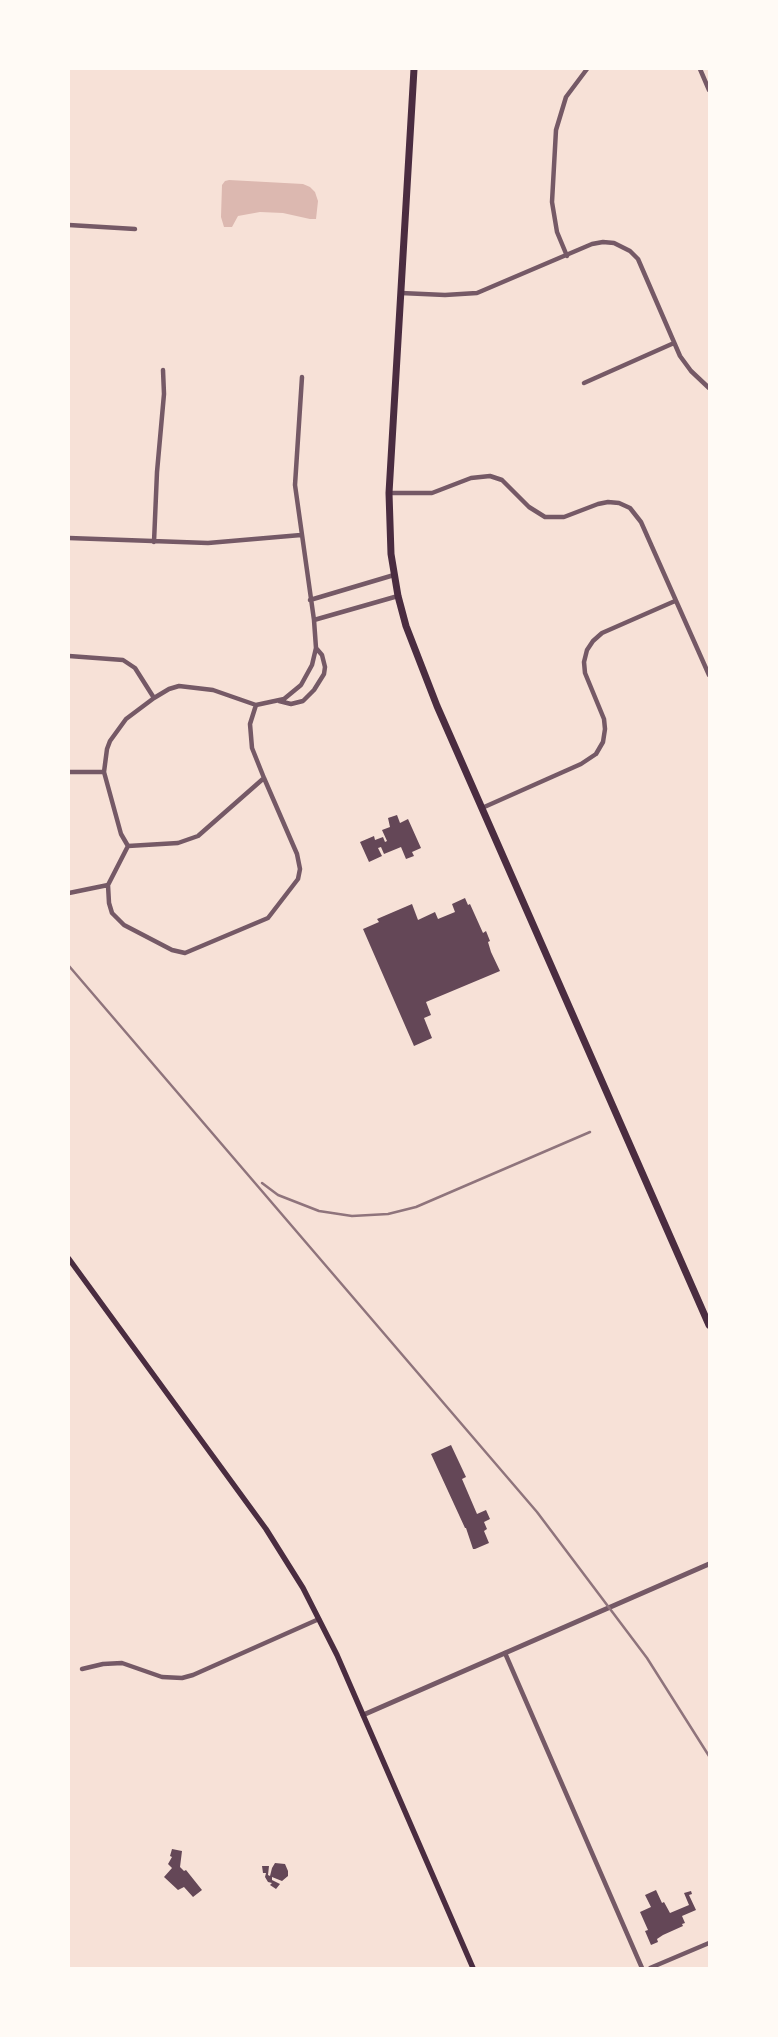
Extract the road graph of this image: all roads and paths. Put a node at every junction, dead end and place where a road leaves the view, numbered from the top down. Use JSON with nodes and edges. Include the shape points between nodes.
{"nodes":[{"id":1,"x":414,"y":69,"type":"edge"},
{"id":2,"x":587,"y":69,"type":"edge"},
{"id":3,"x":700,"y":69,"type":"edge"},
{"id":4,"x":709,"y":74,"type":"edge"},
{"id":5,"x":704,"y":77,"type":"junction"},
{"id":6,"x":709,"y":90,"type":"edge"},
{"id":7,"x":69,"y":226,"type":"edge"},
{"id":8,"x":135,"y":229,"type":"dead end"},
{"id":9,"x":567,"y":256,"type":"junction"},
{"id":10,"x":401,"y":293,"type":"junction"},
{"id":11,"x":674,"y":343,"type":"junction"},
{"id":12,"x":163,"y":370,"type":"dead end"},
{"id":13,"x":302,"y":377,"type":"dead end"},
{"id":14,"x":584,"y":383,"type":"dead end"},
{"id":15,"x":709,"y":388,"type":"edge"},
{"id":16,"x":389,"y":493,"type":"junction"},
{"id":17,"x":301,"y":535,"type":"junction"},
{"id":18,"x":69,"y":538,"type":"edge"},
{"id":19,"x":154,"y":542,"type":"junction"},
{"id":20,"x":394,"y":575,"type":"junction"},
{"id":21,"x":398,"y":596,"type":"junction"},
{"id":22,"x":310,"y":600,"type":"junction"},
{"id":23,"x":675,"y":601,"type":"junction"},
{"id":24,"x":314,"y":620,"type":"junction"},
{"id":25,"x":316,"y":648,"type":"junction"},
{"id":26,"x":69,"y":656,"type":"edge"},
{"id":27,"x":709,"y":675,"type":"edge"},
{"id":28,"x":154,"y":698,"type":"junction"},
{"id":29,"x":277,"y":701,"type":"junction"},
{"id":30,"x":256,"y":705,"type":"junction"},
{"id":31,"x":69,"y":772,"type":"edge"},
{"id":32,"x":104,"y":772,"type":"junction"},
{"id":33,"x":264,"y":778,"type":"junction"},
{"id":34,"x":482,"y":808,"type":"junction"},
{"id":35,"x":128,"y":846,"type":"junction"},
{"id":36,"x":108,"y":885,"type":"junction"},
{"id":37,"x":69,"y":893,"type":"edge"},
{"id":38,"x":69,"y":1259,"type":"edge"},
{"id":39,"x":709,"y":1326,"type":"edge"},
{"id":40,"x":709,"y":1564,"type":"edge"},
{"id":41,"x":319,"y":1619,"type":"junction"},
{"id":42,"x":506,"y":1653,"type":"junction"},
{"id":43,"x":82,"y":1670,"type":"dead end"},
{"id":44,"x":363,"y":1715,"type":"junction"},
{"id":45,"x":709,"y":1943,"type":"edge"},
{"id":46,"x":473,"y":1968,"type":"edge"},
{"id":47,"x":642,"y":1968,"type":"edge"},
{"id":48,"x":650,"y":1968,"type":"edge"}],
"edges":[{"from":1,"to":10,"type":"main road"},
{"from":2,"to":9,"type":"street","via":[[566,97],[556,130],[552,202]]},
{"from":3,"to":5,"type":"street"},
{"from":4,"to":5,"type":"street"},
{"from":5,"to":6,"type":"street"},
{"from":7,"to":8,"type":"street"},
{"from":9,"to":10,"type":"street","via":[[477,294]]},
{"from":9,"to":11,"type":"street","via":[[603,242],[614,243],[630,251],[640,264]]},
{"from":10,"to":16,"type":"main road"},
{"from":11,"to":14,"type":"street"},
{"from":11,"to":15,"type":"street","via":[[683,361]]},
{"from":12,"to":19,"type":"street"},
{"from":13,"to":17,"type":"street","via":[[295,485]]},
{"from":16,"to":20,"type":"main road"},
{"from":16,"to":23,"type":"street","via":[[432,493],[477,476],[490,476],[502,480],[534,511],[545,517],[564,517],[608,502],[625,505],[641,522]]},
{"from":17,"to":19,"type":"street","via":[[231,543]]},
{"from":17,"to":22,"type":"street"},
{"from":18,"to":19,"type":"street"},
{"from":20,"to":21,"type":"main road"},
{"from":20,"to":22,"type":"street"},
{"from":21,"to":24,"type":"street"},
{"from":21,"to":34,"type":"main road","via":[[420,664]]},
{"from":22,"to":24,"type":"street"},
{"from":23,"to":27,"type":"street"},
{"from":23,"to":34,"type":"street","via":[[602,633],[587,650],[585,673],[606,729],[596,754],[581,764]]},
{"from":24,"to":25,"type":"street"},
{"from":25,"to":29,"type":"street","via":[[312,665],[301,685]]},
{"from":25,"to":29,"type":"street","via":[[325,667],[309,697],[297,703]]},
{"from":26,"to":28,"type":"street","via":[[123,660],[134,668]]},
{"from":28,"to":30,"type":"street","via":[[179,686],[196,687]]},
{"from":28,"to":32,"type":"street","via":[[126,719],[116,732],[107,749]]},
{"from":29,"to":30,"type":"street"},
{"from":30,"to":33,"type":"street","via":[[250,724],[252,748]]},
{"from":31,"to":32,"type":"street"},
{"from":32,"to":35,"type":"street","via":[[121,834]]},
{"from":33,"to":35,"type":"street","via":[[198,836],[178,843]]},
{"from":33,"to":36,"type":"street","via":[[298,854],[300,869],[298,879],[268,918],[185,953],[179,952],[118,920],[112,914]]},
{"from":34,"to":39,"type":"main road"},
{"from":35,"to":36,"type":"street"},
{"from":36,"to":37,"type":"street"},
{"from":38,"to":41,"type":"main road","via":[[266,1529]]},
{"from":40,"to":42,"type":"street"},
{"from":41,"to":43,"type":"street","via":[[182,1678],[162,1677],[122,1663]]},
{"from":41,"to":44,"type":"main road"},
{"from":42,"to":44,"type":"street"},
{"from":42,"to":47,"type":"street"},
{"from":44,"to":46,"type":"main road"},
{"from":45,"to":48,"type":"street"}]}
